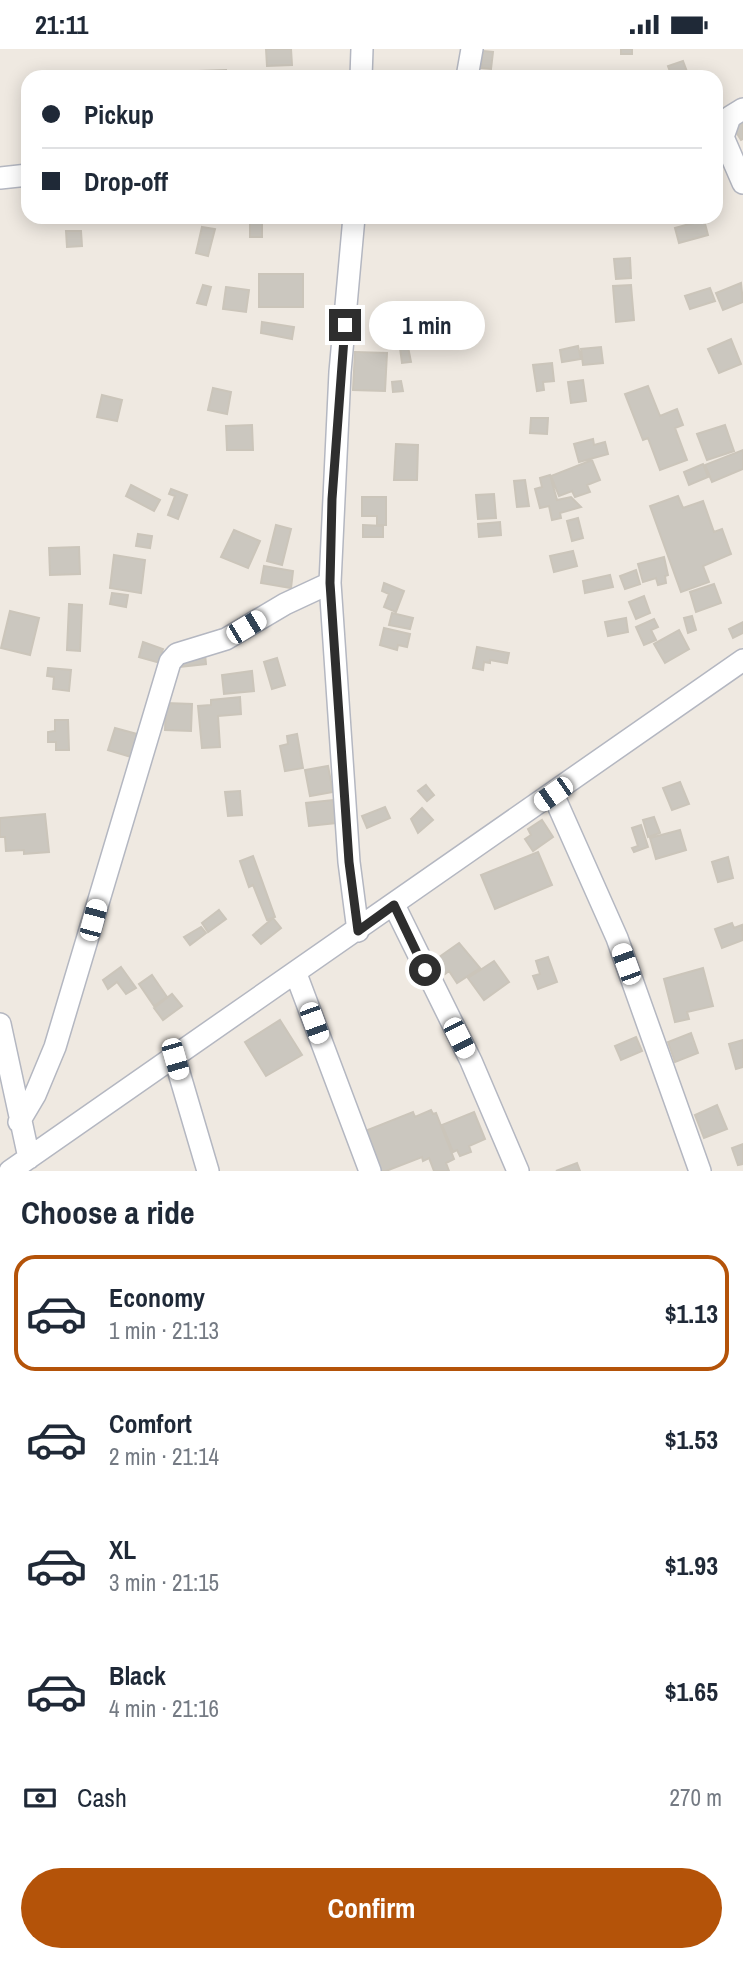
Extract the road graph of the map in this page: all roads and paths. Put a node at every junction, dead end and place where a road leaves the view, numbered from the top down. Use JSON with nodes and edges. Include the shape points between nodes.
{"nodes":[{"id":1,"x":362,"y":49,"type":"edge"},
{"id":2,"x":472,"y":49,"type":"edge"},
{"id":3,"x":361,"y":70,"type":"edge"},
{"id":4,"x":468,"y":70,"type":"edge"},
{"id":5,"x":743,"y":109,"type":"edge"},
{"id":6,"x":723,"y":132,"type":"edge"},
{"id":7,"x":723,"y":145,"type":"edge"},
{"id":8,"x":21,"y":176,"type":"edge"},
{"id":9,"x":0,"y":178,"type":"edge"},
{"id":10,"x":743,"y":183,"type":"edge"},
{"id":11,"x":353,"y":224,"type":"edge"},
{"id":12,"x":330,"y":583,"type":"junction"},
{"id":13,"x":743,"y":660,"type":"edge"},
{"id":14,"x":553,"y":794,"type":"junction"},
{"id":15,"x":394,"y":905,"type":"junction"},
{"id":16,"x":358,"y":931,"type":"junction"},
{"id":17,"x":296,"y":974,"type":"junction"},
{"id":18,"x":0,"y":1024,"type":"edge"},
{"id":19,"x":2,"y":1051,"type":"edge"},
{"id":20,"x":175,"y":1059,"type":"junction"},
{"id":21,"x":19,"y":1122,"type":"junction"},
{"id":22,"x":29,"y":1158,"type":"junction"},
{"id":23,"x":10,"y":1171,"type":"edge"},
{"id":24,"x":208,"y":1171,"type":"edge"},
{"id":25,"x":370,"y":1171,"type":"edge"},
{"id":26,"x":518,"y":1171,"type":"edge"},
{"id":27,"x":700,"y":1171,"type":"edge"}],
"edges":[{"from":1,"to":3,"type":"street"},
{"from":2,"to":4,"type":"street"},
{"from":5,"to":6,"type":"street","via":[[730,117]]},
{"from":7,"to":10,"type":"street"},
{"from":8,"to":9,"type":"street"},
{"from":11,"to":12,"type":"street","via":[[340,372]]},
{"from":12,"to":16,"type":"street"},
{"from":12,"to":21,"type":"street","via":[[226,639],[177,654],[170,662],[59,1034]]},
{"from":13,"to":14,"type":"street"},
{"from":14,"to":15,"type":"street"},
{"from":14,"to":27,"type":"street","via":[[617,939]]},
{"from":15,"to":16,"type":"street"},
{"from":15,"to":26,"type":"street","via":[[471,1061]]},
{"from":16,"to":17,"type":"street"},
{"from":17,"to":20,"type":"street"},
{"from":17,"to":25,"type":"street"},
{"from":18,"to":19,"type":"street"},
{"from":19,"to":21,"type":"street"},
{"from":20,"to":22,"type":"street"},
{"from":20,"to":24,"type":"street"},
{"from":21,"to":22,"type":"street"},
{"from":22,"to":23,"type":"street"}]}
